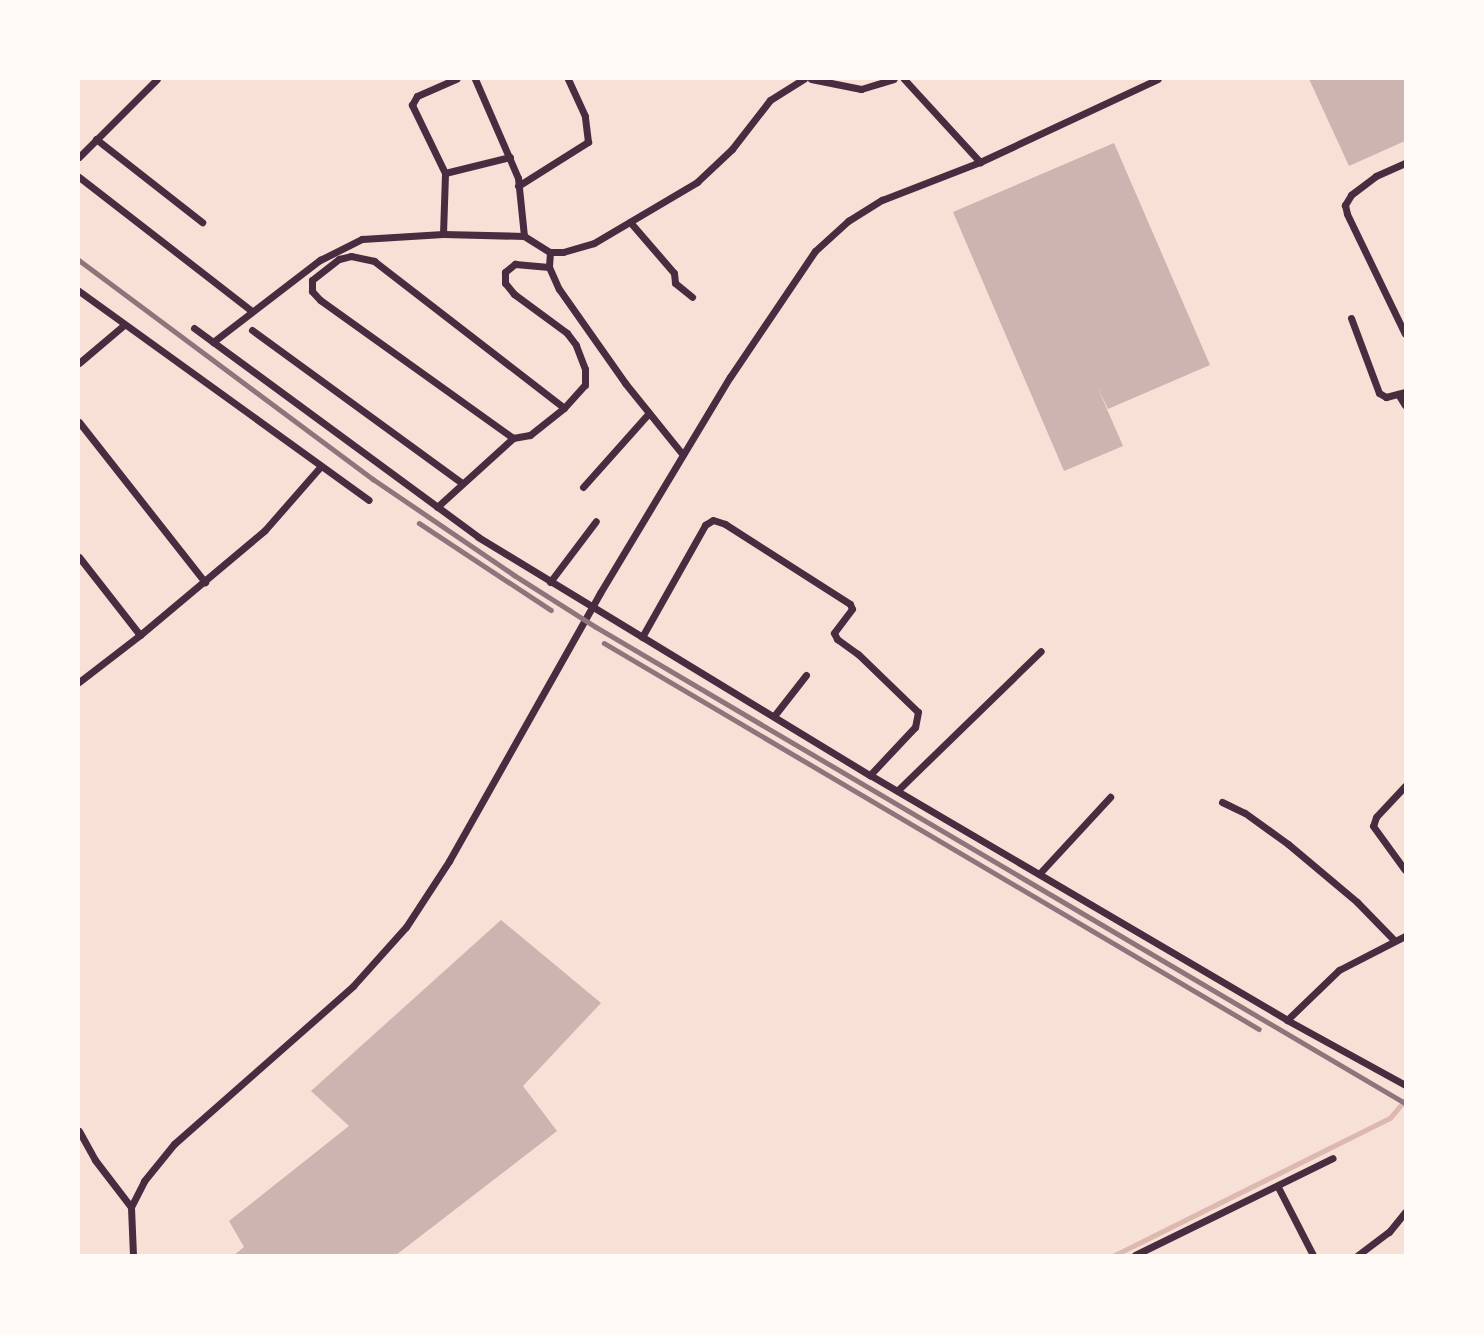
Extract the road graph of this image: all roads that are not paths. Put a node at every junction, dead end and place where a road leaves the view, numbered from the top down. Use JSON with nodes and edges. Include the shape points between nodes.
{"nodes":[{"id":1,"x":157,"y":79,"type":"edge"},
{"id":2,"x":456,"y":79,"type":"edge"},
{"id":3,"x":475,"y":79,"type":"edge"},
{"id":4,"x":568,"y":79,"type":"edge"},
{"id":5,"x":804,"y":79,"type":"edge"},
{"id":6,"x":811,"y":79,"type":"edge"},
{"id":7,"x":893,"y":79,"type":"edge"},
{"id":8,"x":904,"y":79,"type":"edge"},
{"id":9,"x":1158,"y":79,"type":"edge"},
{"id":10,"x":96,"y":139,"type":"junction"},
{"id":11,"x":510,"y":157,"type":"junction"},
{"id":12,"x":79,"y":158,"type":"edge"},
{"id":13,"x":980,"y":162,"type":"junction"},
{"id":14,"x":1405,"y":163,"type":"edge"},
{"id":15,"x":444,"y":173,"type":"junction"},
{"id":16,"x":79,"y":177,"type":"edge"},
{"id":17,"x":518,"y":186,"type":"junction"},
{"id":18,"x":202,"y":222,"type":"dead end"},
{"id":19,"x":630,"y":222,"type":"junction"},
{"id":20,"x":443,"y":234,"type":"junction"},
{"id":21,"x":524,"y":236,"type":"junction"},
{"id":22,"x":550,"y":252,"type":"junction"},
{"id":23,"x":550,"y":267,"type":"junction"},
{"id":24,"x":79,"y":291,"type":"edge"},
{"id":25,"x":692,"y":297,"type":"dead end"},
{"id":26,"x":252,"y":311,"type":"junction"},
{"id":27,"x":1351,"y":318,"type":"dead end"},
{"id":28,"x":124,"y":325,"type":"junction"},
{"id":29,"x":194,"y":328,"type":"dead end"},
{"id":30,"x":252,"y":330,"type":"dead end"},
{"id":31,"x":1405,"y":334,"type":"edge"},
{"id":32,"x":213,"y":342,"type":"junction"},
{"id":33,"x":79,"y":363,"type":"edge"},
{"id":34,"x":1402,"y":393,"type":"edge"},
{"id":35,"x":1405,"y":405,"type":"edge"},
{"id":36,"x":565,"y":408,"type":"junction"},
{"id":37,"x":649,"y":413,"type":"junction"},
{"id":38,"x":79,"y":422,"type":"edge"},
{"id":39,"x":513,"y":438,"type":"junction"},
{"id":40,"x":683,"y":455,"type":"junction"},
{"id":41,"x":321,"y":466,"type":"junction"},
{"id":42,"x":462,"y":483,"type":"junction"},
{"id":43,"x":583,"y":488,"type":"dead end"},
{"id":44,"x":369,"y":500,"type":"dead end"},
{"id":45,"x":437,"y":507,"type":"junction"},
{"id":46,"x":596,"y":521,"type":"dead end"},
{"id":47,"x":79,"y":557,"type":"edge"},
{"id":48,"x":205,"y":582,"type":"junction"},
{"id":49,"x":550,"y":582,"type":"junction"},
{"id":50,"x":140,"y":635,"type":"junction"},
{"id":51,"x":642,"y":637,"type":"junction"},
{"id":52,"x":1041,"y":651,"type":"dead end"},
{"id":53,"x":806,"y":675,"type":"dead end"},
{"id":54,"x":79,"y":682,"type":"edge"},
{"id":55,"x":774,"y":716,"type":"junction"},
{"id":56,"x":870,"y":775,"type":"junction"},
{"id":57,"x":1405,"y":786,"type":"edge"},
{"id":58,"x":898,"y":790,"type":"junction"},
{"id":59,"x":1110,"y":797,"type":"dead end"},
{"id":60,"x":1222,"y":802,"type":"dead end"},
{"id":61,"x":1405,"y":870,"type":"edge"},
{"id":62,"x":1039,"y":874,"type":"junction"},
{"id":63,"x":1405,"y":936,"type":"edge"},
{"id":64,"x":1394,"y":940,"type":"junction"},
{"id":65,"x":1287,"y":1020,"type":"junction"},
{"id":66,"x":1404,"y":1085,"type":"edge"},
{"id":67,"x":79,"y":1130,"type":"edge"},
{"id":68,"x":1332,"y":1158,"type":"dead end"},
{"id":69,"x":1278,"y":1187,"type":"junction"},
{"id":70,"x":131,"y":1207,"type":"junction"},
{"id":71,"x":1405,"y":1212,"type":"edge"},
{"id":72,"x":133,"y":1255,"type":"edge"},
{"id":73,"x":1135,"y":1255,"type":"edge"},
{"id":74,"x":1313,"y":1255,"type":"edge"},
{"id":75,"x":1358,"y":1255,"type":"edge"}],
"edges":[{"from":1,"to":10,"type":"street"},
{"from":2,"to":15,"type":"street","via":[[417,96],[412,105]]},
{"from":3,"to":11,"type":"street"},
{"from":4,"to":17,"type":"street","via":[[584,116],[588,142]]},
{"from":5,"to":19,"type":"street","via":[[770,100],[732,149],[697,182]]},
{"from":6,"to":7,"type":"street","via":[[861,89]]},
{"from":8,"to":13,"type":"street"},
{"from":9,"to":13,"type":"street"},
{"from":10,"to":12,"type":"street"},
{"from":10,"to":18,"type":"street"},
{"from":11,"to":15,"type":"street"},
{"from":11,"to":17,"type":"street"},
{"from":13,"to":40,"type":"street","via":[[882,200],[848,221],[815,251]]},
{"from":14,"to":31,"type":"street","via":[[1376,177],[1345,205]]},
{"from":15,"to":20,"type":"street"},
{"from":16,"to":26,"type":"street"},
{"from":17,"to":21,"type":"street"},
{"from":19,"to":22,"type":"street","via":[[586,246]]},
{"from":19,"to":25,"type":"street","via":[[674,273],[674,283]]},
{"from":20,"to":21,"type":"street"},
{"from":20,"to":26,"type":"street","via":[[362,239],[344,245]]},
{"from":21,"to":22,"type":"street"},
{"from":22,"to":23,"type":"street"},
{"from":23,"to":36,"type":"street","via":[[515,264],[505,272],[505,283],[576,345],[586,386]]},
{"from":23,"to":37,"type":"street","via":[[559,289]]},
{"from":24,"to":28,"type":"street"},
{"from":26,"to":32,"type":"street"},
{"from":27,"to":34,"type":"street","via":[[1379,393],[1386,397]]},
{"from":28,"to":33,"type":"street"},
{"from":28,"to":41,"type":"street"},
{"from":29,"to":32,"type":"street"},
{"from":30,"to":42,"type":"street"},
{"from":32,"to":45,"type":"street"},
{"from":34,"to":35,"type":"street"},
{"from":36,"to":39,"type":"street","via":[[530,435]]},
{"from":36,"to":39,"type":"street","via":[[374,261],[351,256],[339,259],[312,279],[312,291],[320,300]]},
{"from":37,"to":40,"type":"street"},
{"from":37,"to":43,"type":"street"},
{"from":38,"to":48,"type":"street"},
{"from":39,"to":42,"type":"street"},
{"from":40,"to":70,"type":"street","via":[[449,861],[406,926],[353,986],[174,1144],[144,1181]]},
{"from":41,"to":44,"type":"street"},
{"from":41,"to":48,"type":"street","via":[[265,530]]},
{"from":42,"to":45,"type":"street"},
{"from":45,"to":49,"type":"street"},
{"from":46,"to":49,"type":"street"},
{"from":47,"to":50,"type":"street"},
{"from":48,"to":50,"type":"street"},
{"from":49,"to":51,"type":"street"},
{"from":50,"to":54,"type":"street"},
{"from":51,"to":55,"type":"street"},
{"from":51,"to":56,"type":"street","via":[[705,525],[713,520],[725,524],[850,604],[852,609],[835,629],[835,636],[918,712],[915,727]]},
{"from":52,"to":58,"type":"street"},
{"from":53,"to":55,"type":"street"},
{"from":55,"to":56,"type":"street"},
{"from":56,"to":58,"type":"street"},
{"from":57,"to":61,"type":"street","via":[[1373,826]]},
{"from":58,"to":62,"type":"street"},
{"from":59,"to":62,"type":"street"},
{"from":60,"to":64,"type":"street","via":[[1288,844]]},
{"from":62,"to":65,"type":"street"},
{"from":63,"to":64,"type":"street"},
{"from":64,"to":65,"type":"street","via":[[1339,970]]},
{"from":65,"to":66,"type":"street"},
{"from":67,"to":70,"type":"street","via":[[95,1160]]},
{"from":68,"to":69,"type":"street"},
{"from":69,"to":73,"type":"street"},
{"from":69,"to":74,"type":"street"},
{"from":70,"to":72,"type":"street"},
{"from":71,"to":75,"type":"street","via":[[1389,1232]]}]}
